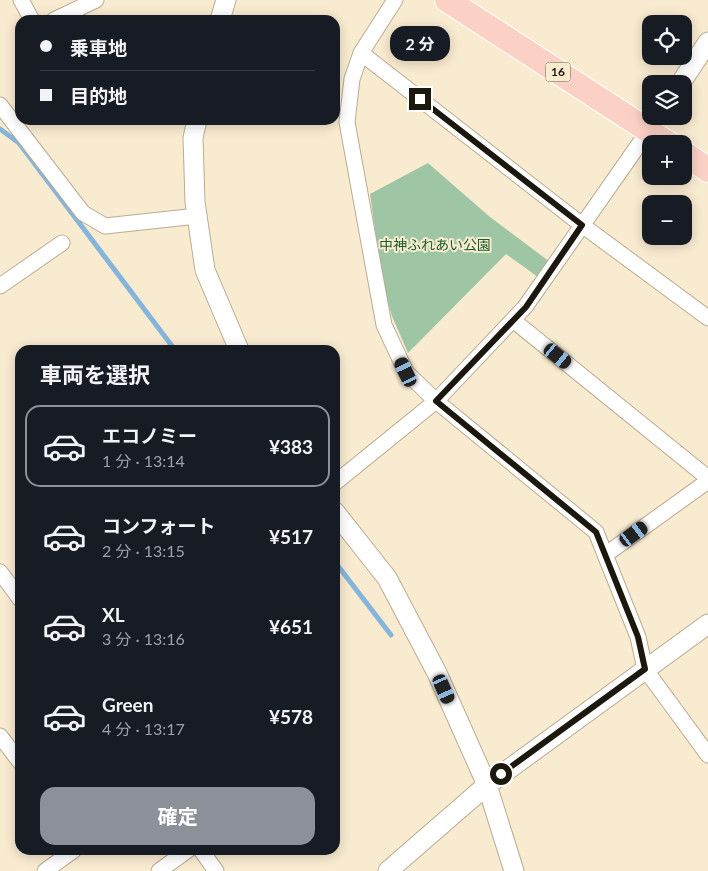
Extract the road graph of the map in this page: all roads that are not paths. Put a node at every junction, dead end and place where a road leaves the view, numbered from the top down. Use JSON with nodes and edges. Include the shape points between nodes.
{"nodes":[{"id":1,"x":21,"y":0,"type":"edge"},
{"id":2,"x":96,"y":0,"type":"edge"},
{"id":3,"x":226,"y":0,"type":"edge"},
{"id":4,"x":395,"y":0,"type":"edge"},
{"id":5,"x":446,"y":0,"type":"edge"},
{"id":6,"x":29,"y":15,"type":"edge"},
{"id":7,"x":64,"y":15,"type":"edge"},
{"id":8,"x":222,"y":15,"type":"edge"},
{"id":9,"x":708,"y":42,"type":"edge"},
{"id":10,"x":361,"y":53,"type":"junction"},
{"id":11,"x":686,"y":75,"type":"edge"},
{"id":12,"x":0,"y":105,"type":"edge"},
{"id":13,"x":642,"y":116,"type":"edge"},
{"id":14,"x":15,"y":119,"type":"edge"},
{"id":15,"x":20,"y":125,"type":"edge"},
{"id":16,"x":196,"y":125,"type":"edge"},
{"id":17,"x":653,"y":125,"type":"edge"},
{"id":18,"x":656,"y":125,"type":"edge"},
{"id":19,"x":663,"y":135,"type":"edge"},
{"id":20,"x":692,"y":159,"type":"edge"},
{"id":21,"x":708,"y":170,"type":"edge"},
{"id":22,"x":197,"y":216,"type":"junction"},
{"id":23,"x":582,"y":225,"type":"junction"},
{"id":24,"x":62,"y":243,"type":"dead end"},
{"id":25,"x":0,"y":286,"type":"edge"},
{"id":26,"x":708,"y":318,"type":"edge"},
{"id":27,"x":513,"y":320,"type":"junction"},
{"id":28,"x":237,"y":345,"type":"edge"},
{"id":29,"x":436,"y":401,"type":"junction"},
{"id":30,"x":340,"y":479,"type":"edge"},
{"id":31,"x":708,"y":480,"type":"edge"},
{"id":32,"x":340,"y":518,"type":"edge"},
{"id":33,"x":605,"y":555,"type":"junction"},
{"id":34,"x":0,"y":572,"type":"edge"},
{"id":35,"x":15,"y":593,"type":"edge"},
{"id":36,"x":708,"y":624,"type":"edge"},
{"id":37,"x":645,"y":669,"type":"junction"},
{"id":38,"x":0,"y":736,"type":"edge"},
{"id":39,"x":708,"y":755,"type":"edge"},
{"id":40,"x":15,"y":756,"type":"edge"},
{"id":41,"x":487,"y":785,"type":"junction"},
{"id":42,"x":67,"y":855,"type":"edge"},
{"id":43,"x":181,"y":855,"type":"edge"},
{"id":44,"x":205,"y":855,"type":"edge"},
{"id":45,"x":45,"y":871,"type":"edge"},
{"id":46,"x":159,"y":871,"type":"edge"},
{"id":47,"x":216,"y":871,"type":"edge"},
{"id":48,"x":388,"y":871,"type":"edge"},
{"id":49,"x":514,"y":871,"type":"edge"}],
"edges":[{"from":1,"to":6,"type":"street"},
{"from":2,"to":7,"type":"street"},
{"from":3,"to":8,"type":"street"},
{"from":4,"to":10,"type":"street"},
{"from":5,"to":13,"type":"main road","number":"16"},
{"from":9,"to":11,"type":"street"},
{"from":10,"to":23,"type":"street"},
{"from":10,"to":29,"type":"street","via":[[352,79],[347,122],[384,325],[406,372]]},
{"from":12,"to":14,"type":"street"},
{"from":15,"to":22,"type":"street","via":[[83,213],[105,226]]},
{"from":16,"to":22,"type":"street","via":[[193,138]]},
{"from":17,"to":23,"type":"street"},
{"from":18,"to":19,"type":"main road","number":"16"},
{"from":20,"to":21,"type":"main road"},
{"from":22,"to":28,"type":"street","via":[[205,270]]},
{"from":23,"to":26,"type":"street"},
{"from":23,"to":27,"type":"street","via":[[526,307]]},
{"from":24,"to":25,"type":"street"},
{"from":27,"to":29,"type":"street"},
{"from":27,"to":31,"type":"street"},
{"from":29,"to":30,"type":"street"},
{"from":29,"to":33,"type":"street","via":[[596,532]]},
{"from":31,"to":33,"type":"street"},
{"from":32,"to":41,"type":"street","via":[[387,578],[437,673]]},
{"from":33,"to":37,"type":"street","via":[[638,637]]},
{"from":34,"to":35,"type":"street"},
{"from":36,"to":37,"type":"street"},
{"from":37,"to":39,"type":"street"},
{"from":37,"to":41,"type":"street"},
{"from":38,"to":40,"type":"street"},
{"from":41,"to":48,"type":"street"},
{"from":41,"to":49,"type":"street"},
{"from":42,"to":45,"type":"street"},
{"from":43,"to":46,"type":"street"},
{"from":44,"to":47,"type":"street"}]}
